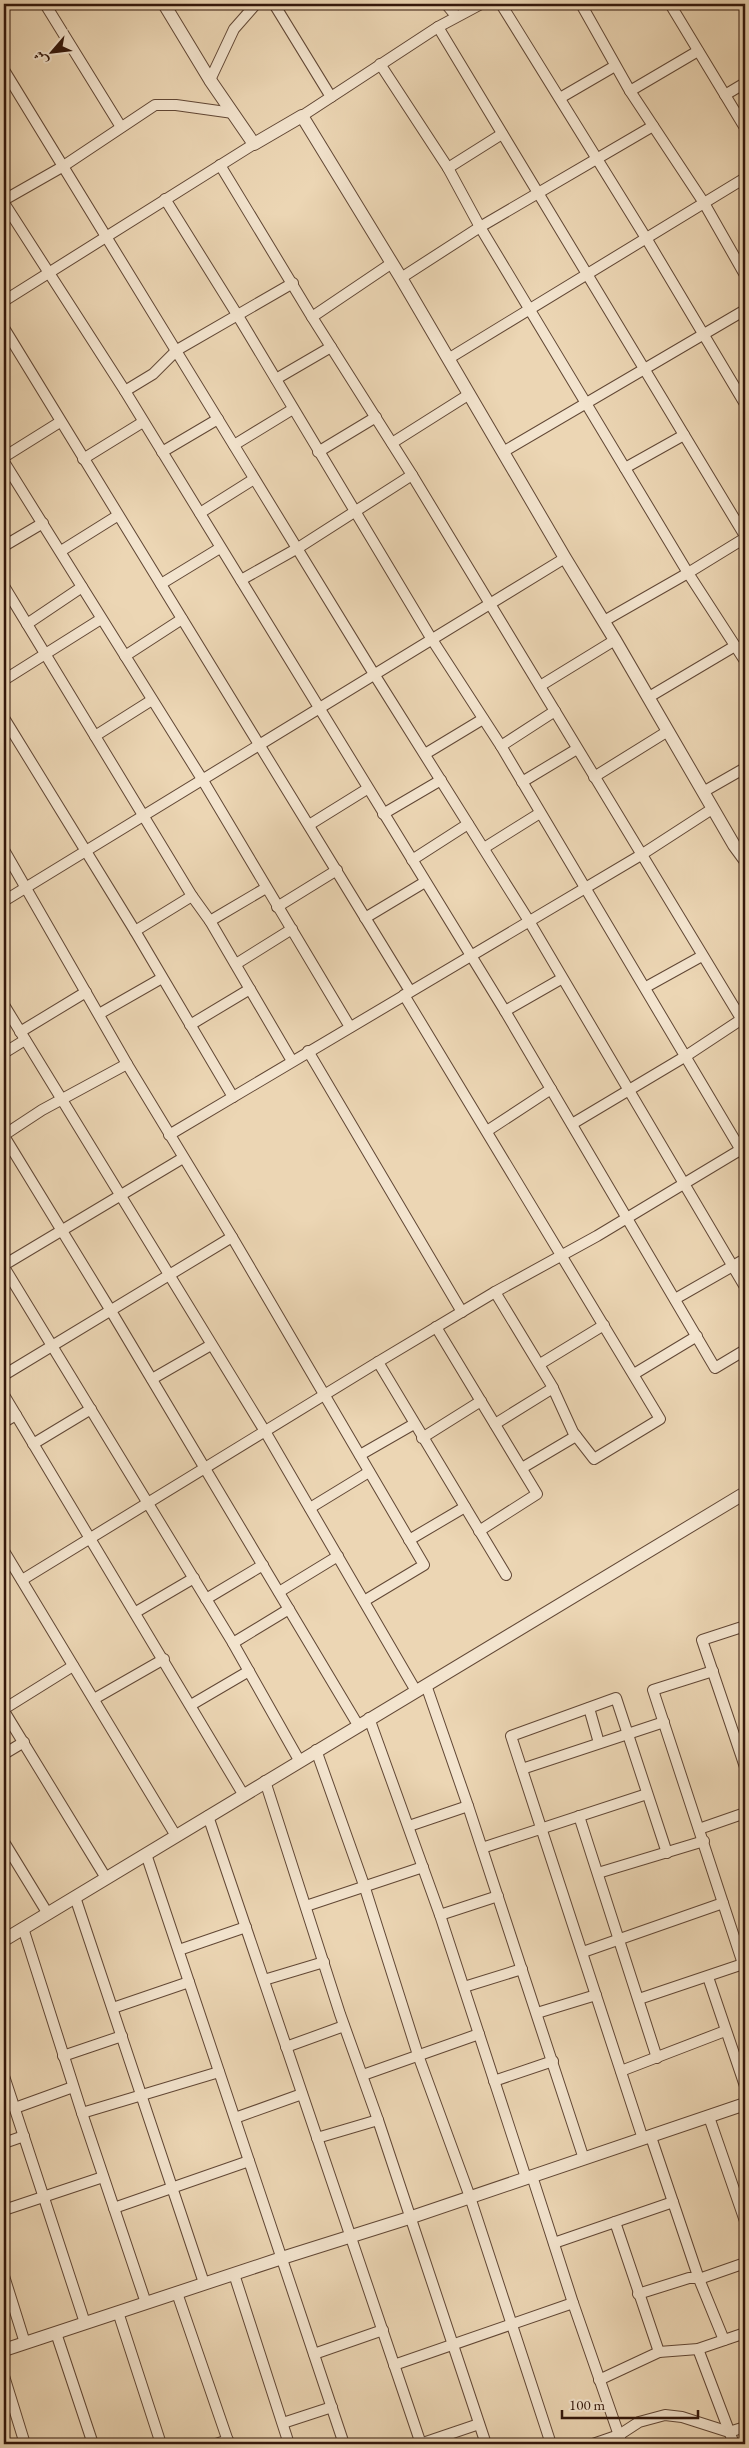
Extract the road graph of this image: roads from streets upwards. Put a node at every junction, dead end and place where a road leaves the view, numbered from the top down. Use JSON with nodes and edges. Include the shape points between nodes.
{"nodes":[{"id":1,"x":44,"y":4,"type":"edge"},
{"id":2,"x":164,"y":4,"type":"edge"},
{"id":3,"x":256,"y":4,"type":"edge"},
{"id":4,"x":274,"y":4,"type":"edge"},
{"id":5,"x":446,"y":4,"type":"edge"},
{"id":6,"x":480,"y":4,"type":"edge"},
{"id":7,"x":501,"y":4,"type":"edge"},
{"id":8,"x":581,"y":4,"type":"edge"},
{"id":9,"x":670,"y":4,"type":"edge"},
{"id":10,"x":456,"y":16,"type":"junction"},
{"id":11,"x":438,"y":27,"type":"junction"},
{"id":12,"x":698,"y":51,"type":"junction"},
{"id":13,"x":380,"y":64,"type":"junction"},
{"id":14,"x":615,"y":66,"type":"junction"},
{"id":15,"x":4,"y":70,"type":"edge"},
{"id":16,"x":210,"y":80,"type":"junction"},
{"id":17,"x":745,"y":83,"type":"edge"},
{"id":18,"x":630,"y":91,"type":"junction"},
{"id":19,"x":725,"y":94,"type":"junction"},
{"id":20,"x":332,"y":97,"type":"junction"},
{"id":21,"x":560,"y":98,"type":"junction"},
{"id":22,"x":233,"y":113,"type":"junction"},
{"id":23,"x":302,"y":116,"type":"junction"},
{"id":24,"x":654,"y":126,"type":"junction"},
{"id":25,"x":122,"y":127,"type":"junction"},
{"id":26,"x":745,"y":128,"type":"edge"},
{"id":27,"x":502,"y":134,"type":"junction"},
{"id":28,"x":254,"y":144,"type":"junction"},
{"id":29,"x":596,"y":158,"type":"junction"},
{"id":30,"x":220,"y":165,"type":"junction"},
{"id":31,"x":62,"y":167,"type":"junction"},
{"id":32,"x":448,"y":168,"type":"junction"},
{"id":33,"x":745,"y":178,"type":"edge"},
{"id":34,"x":539,"y":192,"type":"junction"},
{"id":35,"x":165,"y":198,"type":"junction"},
{"id":36,"x":4,"y":202,"type":"edge"},
{"id":37,"x":704,"y":203,"type":"junction"},
{"id":38,"x":480,"y":227,"type":"junction"},
{"id":39,"x":105,"y":236,"type":"junction"},
{"id":40,"x":646,"y":238,"type":"junction"},
{"id":41,"x":392,"y":264,"type":"junction"},
{"id":42,"x":47,"y":272,"type":"junction"},
{"id":43,"x":589,"y":274,"type":"junction"},
{"id":44,"x":745,"y":275,"type":"edge"},
{"id":45,"x":401,"y":278,"type":"junction"},
{"id":46,"x":293,"y":283,"type":"junction"},
{"id":47,"x":4,"y":301,"type":"edge"},
{"id":48,"x":530,"y":310,"type":"junction"},
{"id":49,"x":745,"y":310,"type":"edge"},
{"id":50,"x":238,"y":316,"type":"junction"},
{"id":51,"x":312,"y":317,"type":"junction"},
{"id":52,"x":4,"y":328,"type":"edge"},
{"id":53,"x":703,"y":333,"type":"junction"},
{"id":54,"x":331,"y":347,"type":"junction"},
{"id":55,"x":177,"y":350,"type":"junction"},
{"id":56,"x":448,"y":360,"type":"junction"},
{"id":57,"x":643,"y":370,"type":"junction"},
{"id":58,"x":276,"y":379,"type":"junction"},
{"id":59,"x":125,"y":391,"type":"junction"},
{"id":60,"x":468,"y":395,"type":"junction"},
{"id":61,"x":586,"y":403,"type":"junction"},
{"id":62,"x":745,"y":404,"type":"edge"},
{"id":63,"x":292,"y":409,"type":"junction"},
{"id":64,"x":376,"y":418,"type":"junction"},
{"id":65,"x":218,"y":420,"type":"junction"},
{"id":66,"x":60,"y":422,"type":"junction"},
{"id":67,"x":143,"y":422,"type":"junction"},
{"id":68,"x":684,"y":435,"type":"junction"},
{"id":69,"x":392,"y":443,"type":"junction"},
{"id":70,"x":234,"y":445,"type":"junction"},
{"id":71,"x":162,"y":452,"type":"junction"},
{"id":72,"x":318,"y":452,"type":"junction"},
{"id":73,"x":503,"y":452,"type":"junction"},
{"id":74,"x":4,"y":457,"type":"edge"},
{"id":75,"x":83,"y":459,"type":"junction"},
{"id":76,"x":4,"y":462,"type":"edge"},
{"id":77,"x":625,"y":468,"type":"junction"},
{"id":78,"x":412,"y":475,"type":"junction"},
{"id":79,"x":254,"y":479,"type":"junction"},
{"id":80,"x":356,"y":512,"type":"junction"},
{"id":81,"x":200,"y":513,"type":"junction"},
{"id":82,"x":117,"y":516,"type":"junction"},
{"id":83,"x":43,"y":523,"type":"junction"},
{"id":84,"x":745,"y":537,"type":"edge"},
{"id":85,"x":4,"y":546,"type":"edge"},
{"id":86,"x":220,"y":548,"type":"junction"},
{"id":87,"x":298,"y":548,"type":"junction"},
{"id":88,"x":61,"y":551,"type":"junction"},
{"id":89,"x":565,"y":558,"type":"junction"},
{"id":90,"x":688,"y":573,"type":"junction"},
{"id":91,"x":241,"y":580,"type":"junction"},
{"id":92,"x":160,"y":584,"type":"junction"},
{"id":93,"x":4,"y":586,"type":"edge"},
{"id":94,"x":82,"y":587,"type":"junction"},
{"id":95,"x":488,"y":604,"type":"junction"},
{"id":96,"x":101,"y":619,"type":"junction"},
{"id":97,"x":182,"y":619,"type":"junction"},
{"id":98,"x":604,"y":621,"type":"junction"},
{"id":99,"x":27,"y":624,"type":"junction"},
{"id":100,"x":431,"y":638,"type":"junction"},
{"id":101,"x":615,"y":640,"type":"junction"},
{"id":102,"x":735,"y":646,"type":"junction"},
{"id":103,"x":46,"y":654,"type":"junction"},
{"id":104,"x":124,"y":656,"type":"junction"},
{"id":105,"x":745,"y":661,"type":"edge"},
{"id":106,"x":374,"y":674,"type":"junction"},
{"id":107,"x":4,"y":680,"type":"edge"},
{"id":108,"x":540,"y":686,"type":"junction"},
{"id":109,"x":649,"y":697,"type":"junction"},
{"id":110,"x":152,"y":700,"type":"junction"},
{"id":111,"x":318,"y":708,"type":"junction"},
{"id":112,"x":555,"y":711,"type":"junction"},
{"id":113,"x":483,"y":719,"type":"junction"},
{"id":114,"x":5,"y":721,"type":"edge"},
{"id":115,"x":668,"y":731,"type":"junction"},
{"id":116,"x":95,"y":736,"type":"junction"},
{"id":117,"x":258,"y":744,"type":"junction"},
{"id":118,"x":501,"y":746,"type":"junction"},
{"id":119,"x":577,"y":749,"type":"junction"},
{"id":120,"x":425,"y":754,"type":"junction"},
{"id":121,"x":745,"y":768,"type":"edge"},
{"id":122,"x":594,"y":777,"type":"junction"},
{"id":123,"x":202,"y":779,"type":"junction"},
{"id":124,"x":441,"y":780,"type":"junction"},
{"id":125,"x":522,"y":782,"type":"junction"},
{"id":126,"x":366,"y":789,"type":"junction"},
{"id":127,"x":703,"y":792,"type":"junction"},
{"id":128,"x":712,"y":809,"type":"junction"},
{"id":129,"x":540,"y":813,"type":"junction"},
{"id":130,"x":383,"y":814,"type":"junction"},
{"id":131,"x":144,"y":815,"type":"junction"},
{"id":132,"x":468,"y":824,"type":"junction"},
{"id":133,"x":309,"y":825,"type":"junction"},
{"id":134,"x":484,"y":848,"type":"junction"},
{"id":135,"x":4,"y":850,"type":"edge"},
{"id":136,"x":86,"y":850,"type":"junction"},
{"id":137,"x":641,"y":855,"type":"junction"},
{"id":138,"x":412,"y":860,"type":"junction"},
{"id":139,"x":745,"y":860,"type":"edge"},
{"id":140,"x":337,"y":870,"type":"junction"},
{"id":141,"x":424,"y":882,"type":"junction"},
{"id":142,"x":25,"y":888,"type":"junction"},
{"id":143,"x":266,"y":888,"type":"junction"},
{"id":144,"x":586,"y":888,"type":"junction"},
{"id":145,"x":192,"y":896,"type":"junction"},
{"id":146,"x":4,"y":901,"type":"edge"},
{"id":147,"x":277,"y":907,"type":"junction"},
{"id":148,"x":365,"y":918,"type":"junction"},
{"id":149,"x":210,"y":921,"type":"junction"},
{"id":150,"x":529,"y":921,"type":"junction"},
{"id":151,"x":292,"y":928,"type":"junction"},
{"id":152,"x":135,"y":931,"type":"junction"},
{"id":153,"x":470,"y":956,"type":"junction"},
{"id":154,"x":702,"y":956,"type":"junction"},
{"id":155,"x":236,"y":964,"type":"junction"},
{"id":156,"x":162,"y":978,"type":"junction"},
{"id":157,"x":561,"y":978,"type":"junction"},
{"id":158,"x":646,"y":987,"type":"junction"},
{"id":159,"x":250,"y":989,"type":"junction"},
{"id":160,"x":86,"y":992,"type":"junction"},
{"id":161,"x":407,"y":993,"type":"junction"},
{"id":162,"x":4,"y":1005,"type":"edge"},
{"id":163,"x":504,"y":1011,"type":"junction"},
{"id":164,"x":99,"y":1014,"type":"junction"},
{"id":165,"x":744,"y":1020,"type":"edge"},
{"id":166,"x":190,"y":1025,"type":"junction"},
{"id":167,"x":350,"y":1027,"type":"junction"},
{"id":168,"x":22,"y":1036,"type":"junction"},
{"id":169,"x":308,"y":1051,"type":"junction"},
{"id":170,"x":4,"y":1053,"type":"edge"},
{"id":171,"x":686,"y":1056,"type":"junction"},
{"id":172,"x":292,"y":1061,"type":"junction"},
{"id":173,"x":127,"y":1064,"type":"junction"},
{"id":174,"x":551,"y":1089,"type":"junction"},
{"id":175,"x":627,"y":1090,"type":"junction"},
{"id":176,"x":232,"y":1097,"type":"junction"},
{"id":177,"x":60,"y":1100,"type":"junction"},
{"id":178,"x":572,"y":1124,"type":"junction"},
{"id":179,"x":487,"y":1131,"type":"junction"},
{"id":180,"x":170,"y":1135,"type":"junction"},
{"id":181,"x":4,"y":1136,"type":"edge"},
{"id":182,"x":744,"y":1151,"type":"edge"},
{"id":183,"x":183,"y":1158,"type":"junction"},
{"id":184,"x":684,"y":1183,"type":"junction"},
{"id":185,"x":121,"y":1195,"type":"junction"},
{"id":186,"x":626,"y":1218,"type":"junction"},
{"id":187,"x":60,"y":1231,"type":"junction"},
{"id":188,"x":232,"y":1237,"type":"junction"},
{"id":189,"x":561,"y":1255,"type":"junction"},
{"id":190,"x":745,"y":1259,"type":"edge"},
{"id":191,"x":4,"y":1266,"type":"edge"},
{"id":192,"x":733,"y":1266,"type":"junction"},
{"id":193,"x":169,"y":1276,"type":"junction"},
{"id":194,"x":745,"y":1287,"type":"edge"},
{"id":195,"x":494,"y":1292,"type":"junction"},
{"id":196,"x":675,"y":1300,"type":"junction"},
{"id":197,"x":111,"y":1311,"type":"junction"},
{"id":198,"x":462,"y":1312,"type":"junction"},
{"id":199,"x":604,"y":1325,"type":"junction"},
{"id":200,"x":436,"y":1327,"type":"junction"},
{"id":201,"x":697,"y":1336,"type":"junction"},
{"id":202,"x":210,"y":1345,"type":"junction"},
{"id":203,"x":54,"y":1346,"type":"junction"},
{"id":204,"x":745,"y":1350,"type":"edge"},
{"id":205,"x":378,"y":1362,"type":"junction"},
{"id":206,"x":540,"y":1364,"type":"junction"},
{"id":207,"x":634,"y":1374,"type":"junction"},
{"id":208,"x":4,"y":1375,"type":"edge"},
{"id":209,"x":152,"y":1379,"type":"junction"},
{"id":210,"x":553,"y":1388,"type":"junction"},
{"id":211,"x":4,"y":1395,"type":"edge"},
{"id":212,"x":324,"y":1395,"type":"junction"},
{"id":213,"x":481,"y":1401,"type":"junction"},
{"id":214,"x":91,"y":1409,"type":"junction"},
{"id":215,"x":16,"y":1415,"type":"junction"},
{"id":216,"x":4,"y":1422,"type":"edge"},
{"id":217,"x":414,"y":1424,"type":"junction"},
{"id":218,"x":495,"y":1424,"type":"junction"},
{"id":219,"x":266,"y":1432,"type":"junction"},
{"id":220,"x":576,"y":1436,"type":"junction"},
{"id":221,"x":422,"y":1438,"type":"junction"},
{"id":222,"x":34,"y":1444,"type":"junction"},
{"id":223,"x":360,"y":1455,"type":"junction"},
{"id":224,"x":522,"y":1468,"type":"junction"},
{"id":225,"x":206,"y":1469,"type":"junction"},
{"id":226,"x":369,"y":1472,"type":"junction"},
{"id":227,"x":745,"y":1493,"type":"edge"},
{"id":228,"x":149,"y":1504,"type":"junction"},
{"id":229,"x":465,"y":1507,"type":"junction"},
{"id":230,"x":310,"y":1508,"type":"junction"},
{"id":231,"x":479,"y":1531,"type":"junction"},
{"id":232,"x":91,"y":1538,"type":"junction"},
{"id":233,"x":409,"y":1540,"type":"junction"},
{"id":234,"x":4,"y":1551,"type":"edge"},
{"id":235,"x":338,"y":1556,"type":"junction"},
{"id":236,"x":263,"y":1565,"type":"junction"},
{"id":237,"x":506,"y":1576,"type":"dead end"},
{"id":238,"x":194,"y":1578,"type":"junction"},
{"id":239,"x":22,"y":1580,"type":"junction"},
{"id":240,"x":279,"y":1592,"type":"junction"},
{"id":241,"x":206,"y":1599,"type":"junction"},
{"id":242,"x":364,"y":1601,"type":"junction"},
{"id":243,"x":289,"y":1609,"type":"junction"},
{"id":244,"x":136,"y":1612,"type":"junction"},
{"id":245,"x":745,"y":1626,"type":"edge"},
{"id":246,"x":233,"y":1643,"type":"junction"},
{"id":247,"x":164,"y":1659,"type":"junction"},
{"id":248,"x":73,"y":1666,"type":"junction"},
{"id":249,"x":249,"y":1670,"type":"junction"},
{"id":250,"x":712,"y":1672,"type":"junction"},
{"id":251,"x":421,"y":1688,"type":"junction"},
{"id":252,"x":94,"y":1699,"type":"junction"},
{"id":253,"x":191,"y":1705,"type":"junction"},
{"id":254,"x":589,"y":1708,"type":"junction"},
{"id":255,"x":4,"y":1710,"type":"edge"},
{"id":256,"x":364,"y":1721,"type":"junction"},
{"id":257,"x":664,"y":1722,"type":"junction"},
{"id":258,"x":628,"y":1734,"type":"junction"},
{"id":259,"x":24,"y":1742,"type":"junction"},
{"id":260,"x":599,"y":1743,"type":"junction"},
{"id":261,"x":316,"y":1750,"type":"junction"},
{"id":262,"x":4,"y":1754,"type":"edge"},
{"id":263,"x":299,"y":1760,"type":"junction"},
{"id":264,"x":745,"y":1763,"type":"edge"},
{"id":265,"x":522,"y":1769,"type":"junction"},
{"id":266,"x":265,"y":1781,"type":"junction"},
{"id":267,"x":243,"y":1794,"type":"junction"},
{"id":268,"x":647,"y":1794,"type":"junction"},
{"id":269,"x":468,"y":1806,"type":"junction"},
{"id":270,"x":745,"y":1813,"type":"edge"},
{"id":271,"x":208,"y":1816,"type":"junction"},
{"id":272,"x":579,"y":1816,"type":"junction"},
{"id":273,"x":409,"y":1826,"type":"junction"},
{"id":274,"x":542,"y":1828,"type":"junction"},
{"id":275,"x":699,"y":1829,"type":"junction"},
{"id":276,"x":176,"y":1836,"type":"junction"},
{"id":277,"x":4,"y":1842,"type":"edge"},
{"id":278,"x":704,"y":1842,"type":"junction"},
{"id":279,"x":482,"y":1848,"type":"junction"},
{"id":280,"x":667,"y":1853,"type":"junction"},
{"id":281,"x":146,"y":1854,"type":"junction"},
{"id":282,"x":423,"y":1866,"type":"junction"},
{"id":283,"x":598,"y":1874,"type":"junction"},
{"id":284,"x":106,"y":1878,"type":"junction"},
{"id":285,"x":364,"y":1886,"type":"junction"},
{"id":286,"x":498,"y":1896,"type":"junction"},
{"id":287,"x":75,"y":1897,"type":"junction"},
{"id":288,"x":723,"y":1904,"type":"junction"},
{"id":289,"x":306,"y":1906,"type":"junction"},
{"id":290,"x":48,"y":1914,"type":"junction"},
{"id":291,"x":440,"y":1914,"type":"junction"},
{"id":292,"x":246,"y":1927,"type":"junction"},
{"id":293,"x":23,"y":1928,"type":"junction"},
{"id":294,"x":4,"y":1940,"type":"edge"},
{"id":295,"x":620,"y":1940,"type":"junction"},
{"id":296,"x":742,"y":1947,"type":"edge"},
{"id":297,"x":179,"y":1950,"type":"junction"},
{"id":298,"x":582,"y":1952,"type":"junction"},
{"id":299,"x":324,"y":1962,"type":"junction"},
{"id":300,"x":744,"y":1967,"type":"edge"},
{"id":301,"x":522,"y":1969,"type":"junction"},
{"id":302,"x":708,"y":1977,"type":"junction"},
{"id":303,"x":264,"y":1980,"type":"junction"},
{"id":304,"x":190,"y":1982,"type":"junction"},
{"id":305,"x":464,"y":1987,"type":"junction"},
{"id":306,"x":596,"y":1995,"type":"junction"},
{"id":307,"x":639,"y":1999,"type":"junction"},
{"id":308,"x":113,"y":2008,"type":"junction"},
{"id":309,"x":537,"y":2014,"type":"junction"},
{"id":310,"x":344,"y":2026,"type":"junction"},
{"id":311,"x":725,"y":2031,"type":"junction"},
{"id":312,"x":479,"y":2034,"type":"junction"},
{"id":313,"x":122,"y":2036,"type":"junction"},
{"id":314,"x":286,"y":2047,"type":"junction"},
{"id":315,"x":418,"y":2055,"type":"junction"},
{"id":316,"x":63,"y":2056,"type":"junction"},
{"id":317,"x":658,"y":2058,"type":"junction"},
{"id":318,"x":553,"y":2061,"type":"junction"},
{"id":319,"x":621,"y":2071,"type":"junction"},
{"id":320,"x":219,"y":2072,"type":"junction"},
{"id":321,"x":363,"y":2075,"type":"junction"},
{"id":322,"x":4,"y":2076,"type":"edge"},
{"id":323,"x":494,"y":2080,"type":"junction"},
{"id":324,"x":745,"y":2086,"type":"edge"},
{"id":325,"x":73,"y":2087,"type":"junction"},
{"id":326,"x":302,"y":2094,"type":"junction"},
{"id":327,"x":142,"y":2096,"type":"junction"},
{"id":328,"x":745,"y":2104,"type":"edge"},
{"id":329,"x":15,"y":2108,"type":"junction"},
{"id":330,"x":82,"y":2114,"type":"junction"},
{"id":331,"x":709,"y":2117,"type":"junction"},
{"id":332,"x":235,"y":2118,"type":"junction"},
{"id":333,"x":378,"y":2120,"type":"junction"},
{"id":334,"x":24,"y":2136,"type":"junction"},
{"id":335,"x":317,"y":2138,"type":"junction"},
{"id":336,"x":647,"y":2138,"type":"junction"},
{"id":337,"x":4,"y":2143,"type":"edge"},
{"id":338,"x":584,"y":2159,"type":"junction"},
{"id":339,"x":249,"y":2161,"type":"junction"},
{"id":340,"x":103,"y":2177,"type":"junction"},
{"id":341,"x":529,"y":2177,"type":"junction"},
{"id":342,"x":172,"y":2188,"type":"junction"},
{"id":343,"x":42,"y":2197,"type":"junction"},
{"id":344,"x":470,"y":2197,"type":"junction"},
{"id":345,"x":673,"y":2202,"type":"junction"},
{"id":346,"x":114,"y":2208,"type":"junction"},
{"id":347,"x":4,"y":2210,"type":"edge"},
{"id":348,"x":409,"y":2218,"type":"junction"},
{"id":349,"x":745,"y":2221,"type":"edge"},
{"id":350,"x":615,"y":2222,"type":"junction"},
{"id":351,"x":351,"y":2236,"type":"junction"},
{"id":352,"x":554,"y":2243,"type":"junction"},
{"id":353,"x":282,"y":2258,"type":"junction"},
{"id":354,"x":745,"y":2263,"type":"edge"},
{"id":355,"x":234,"y":2274,"type":"junction"},
{"id":356,"x":4,"y":2276,"type":"edge"},
{"id":357,"x":699,"y":2279,"type":"junction"},
{"id":358,"x":204,"y":2283,"type":"junction"},
{"id":359,"x":176,"y":2293,"type":"junction"},
{"id":360,"x":638,"y":2294,"type":"junction"},
{"id":361,"x":146,"y":2303,"type":"junction"},
{"id":362,"x":573,"y":2303,"type":"junction"},
{"id":363,"x":118,"y":2312,"type":"junction"},
{"id":364,"x":85,"y":2323,"type":"junction"},
{"id":365,"x":511,"y":2324,"type":"junction"},
{"id":366,"x":383,"y":2330,"type":"junction"},
{"id":367,"x":56,"y":2333,"type":"junction"},
{"id":368,"x":745,"y":2333,"type":"edge"},
{"id":369,"x":724,"y":2340,"type":"junction"},
{"id":370,"x":25,"y":2343,"type":"junction"},
{"id":371,"x":453,"y":2344,"type":"junction"},
{"id":372,"x":698,"y":2349,"type":"junction"},
{"id":373,"x":4,"y":2350,"type":"edge"},
{"id":374,"x":659,"y":2352,"type":"junction"},
{"id":375,"x":314,"y":2354,"type":"junction"},
{"id":376,"x":394,"y":2365,"type":"junction"},
{"id":377,"x":4,"y":2376,"type":"edge"},
{"id":378,"x":599,"y":2380,"type":"junction"},
{"id":379,"x":332,"y":2407,"type":"junction"},
{"id":380,"x":282,"y":2423,"type":"junction"},
{"id":381,"x":479,"y":2424,"type":"junction"},
{"id":382,"x":745,"y":2427,"type":"edge"},
{"id":383,"x":729,"y":2432,"type":"junction"},
{"id":384,"x":620,"y":2439,"type":"edge"},
{"id":385,"x":228,"y":2442,"type":"edge"},
{"id":386,"x":25,"y":2444,"type":"edge"},
{"id":387,"x":93,"y":2444,"type":"edge"},
{"id":388,"x":161,"y":2444,"type":"edge"},
{"id":389,"x":216,"y":2444,"type":"edge"},
{"id":390,"x":289,"y":2444,"type":"edge"},
{"id":391,"x":344,"y":2444,"type":"edge"},
{"id":392,"x":421,"y":2444,"type":"edge"},
{"id":393,"x":486,"y":2444,"type":"edge"},
{"id":394,"x":551,"y":2444,"type":"edge"},
{"id":395,"x":592,"y":2444,"type":"edge"},
{"id":396,"x":734,"y":2444,"type":"edge"}],
"edges":[{"from":1,"to":25,"type":"street"},
{"from":2,"to":16,"type":"street"},
{"from":3,"to":16,"type":"street","via":[[234,29]]},
{"from":4,"to":20,"type":"street"},
{"from":5,"to":10,"type":"street"},
{"from":6,"to":10,"type":"street"},
{"from":7,"to":21,"type":"street"},
{"from":8,"to":14,"type":"street"},
{"from":9,"to":12,"type":"street"},
{"from":10,"to":11,"type":"street"},
{"from":11,"to":13,"type":"street"},
{"from":11,"to":27,"type":"street"},
{"from":12,"to":18,"type":"street"},
{"from":12,"to":19,"type":"street"},
{"from":13,"to":20,"type":"street"},
{"from":13,"to":32,"type":"street"},
{"from":14,"to":18,"type":"street"},
{"from":14,"to":21,"type":"street"},
{"from":15,"to":31,"type":"street"},
{"from":16,"to":22,"type":"street"},
{"from":17,"to":19,"type":"street"},
{"from":18,"to":24,"type":"street"},
{"from":19,"to":26,"type":"street"},
{"from":20,"to":23,"type":"street"},
{"from":21,"to":29,"type":"street"},
{"from":22,"to":25,"type":"street","via":[[155,105]]},
{"from":22,"to":28,"type":"street"},
{"from":23,"to":28,"type":"street"},
{"from":23,"to":41,"type":"street"},
{"from":24,"to":29,"type":"street"},
{"from":24,"to":37,"type":"street"},
{"from":25,"to":31,"type":"street"},
{"from":27,"to":32,"type":"street"},
{"from":27,"to":34,"type":"street"},
{"from":28,"to":30,"type":"street"},
{"from":29,"to":34,"type":"street"},
{"from":29,"to":40,"type":"street"},
{"from":30,"to":35,"type":"street"},
{"from":30,"to":46,"type":"street"},
{"from":31,"to":36,"type":"street"},
{"from":31,"to":39,"type":"street"},
{"from":32,"to":38,"type":"street"},
{"from":33,"to":37,"type":"street"},
{"from":34,"to":38,"type":"street"},
{"from":34,"to":43,"type":"street"},
{"from":35,"to":39,"type":"street"},
{"from":35,"to":50,"type":"street"},
{"from":36,"to":42,"type":"street"},
{"from":37,"to":40,"type":"street"},
{"from":37,"to":44,"type":"street"},
{"from":38,"to":45,"type":"street"},
{"from":38,"to":48,"type":"street"},
{"from":39,"to":42,"type":"street"},
{"from":39,"to":55,"type":"street"},
{"from":40,"to":43,"type":"street"},
{"from":40,"to":53,"type":"street"},
{"from":41,"to":45,"type":"street"},
{"from":41,"to":51,"type":"street"},
{"from":42,"to":47,"type":"street"},
{"from":42,"to":59,"type":"street"},
{"from":43,"to":48,"type":"street"},
{"from":43,"to":57,"type":"street"},
{"from":45,"to":56,"type":"street"},
{"from":46,"to":50,"type":"street"},
{"from":46,"to":51,"type":"street"},
{"from":48,"to":56,"type":"street"},
{"from":48,"to":61,"type":"street"},
{"from":49,"to":53,"type":"street"},
{"from":50,"to":55,"type":"street"},
{"from":50,"to":58,"type":"street"},
{"from":51,"to":54,"type":"street"},
{"from":52,"to":66,"type":"street"},
{"from":53,"to":57,"type":"street"},
{"from":53,"to":62,"type":"street"},
{"from":54,"to":58,"type":"street"},
{"from":54,"to":64,"type":"street"},
{"from":55,"to":59,"type":"street","via":[[153,374]]},
{"from":55,"to":65,"type":"street"},
{"from":56,"to":60,"type":"street"},
{"from":57,"to":61,"type":"street"},
{"from":57,"to":68,"type":"street"},
{"from":58,"to":63,"type":"street"},
{"from":59,"to":67,"type":"street"},
{"from":60,"to":69,"type":"street"},
{"from":60,"to":73,"type":"street"},
{"from":61,"to":73,"type":"street"},
{"from":61,"to":77,"type":"street"},
{"from":63,"to":70,"type":"street"},
{"from":63,"to":72,"type":"street"},
{"from":64,"to":69,"type":"street"},
{"from":64,"to":72,"type":"street"},
{"from":65,"to":70,"type":"street"},
{"from":65,"to":71,"type":"street"},
{"from":66,"to":74,"type":"street"},
{"from":66,"to":75,"type":"street"},
{"from":67,"to":71,"type":"street"},
{"from":67,"to":75,"type":"street"},
{"from":68,"to":77,"type":"street"},
{"from":68,"to":84,"type":"street"},
{"from":69,"to":78,"type":"street"},
{"from":70,"to":79,"type":"street"},
{"from":71,"to":81,"type":"street"},
{"from":72,"to":80,"type":"street"},
{"from":73,"to":89,"type":"street"},
{"from":75,"to":82,"type":"street"},
{"from":76,"to":83,"type":"street"},
{"from":77,"to":90,"type":"street"},
{"from":78,"to":80,"type":"street"},
{"from":78,"to":95,"type":"street"},
{"from":79,"to":81,"type":"street"},
{"from":79,"to":87,"type":"street"},
{"from":80,"to":87,"type":"street"},
{"from":80,"to":100,"type":"street"},
{"from":81,"to":86,"type":"street"},
{"from":82,"to":88,"type":"street"},
{"from":82,"to":92,"type":"street"},
{"from":83,"to":85,"type":"street"},
{"from":83,"to":88,"type":"street"},
{"from":84,"to":90,"type":"street"},
{"from":86,"to":91,"type":"street"},
{"from":86,"to":92,"type":"street"},
{"from":87,"to":91,"type":"street"},
{"from":87,"to":106,"type":"street"},
{"from":88,"to":94,"type":"street"},
{"from":89,"to":95,"type":"street"},
{"from":89,"to":98,"type":"street"},
{"from":90,"to":98,"type":"street"},
{"from":90,"to":102,"type":"street"},
{"from":91,"to":111,"type":"street"},
{"from":92,"to":97,"type":"street"},
{"from":93,"to":99,"type":"street"},
{"from":94,"to":96,"type":"street"},
{"from":94,"to":99,"type":"street"},
{"from":95,"to":100,"type":"street"},
{"from":95,"to":108,"type":"street"},
{"from":96,"to":103,"type":"street"},
{"from":96,"to":104,"type":"street"},
{"from":97,"to":104,"type":"street"},
{"from":97,"to":117,"type":"street"},
{"from":98,"to":101,"type":"street"},
{"from":99,"to":103,"type":"street"},
{"from":100,"to":106,"type":"street"},
{"from":100,"to":113,"type":"street"},
{"from":101,"to":108,"type":"street"},
{"from":101,"to":109,"type":"street"},
{"from":102,"to":105,"type":"street"},
{"from":102,"to":109,"type":"street"},
{"from":103,"to":107,"type":"street"},
{"from":103,"to":116,"type":"street"},
{"from":104,"to":110,"type":"street"},
{"from":106,"to":111,"type":"street"},
{"from":106,"to":120,"type":"street"},
{"from":108,"to":112,"type":"street"},
{"from":109,"to":115,"type":"street"},
{"from":110,"to":116,"type":"street"},
{"from":110,"to":123,"type":"street"},
{"from":111,"to":117,"type":"street"},
{"from":111,"to":126,"type":"street"},
{"from":112,"to":118,"type":"street"},
{"from":112,"to":119,"type":"street"},
{"from":113,"to":118,"type":"street"},
{"from":113,"to":120,"type":"street"},
{"from":114,"to":136,"type":"street"},
{"from":115,"to":122,"type":"street"},
{"from":115,"to":127,"type":"street"},
{"from":116,"to":131,"type":"street"},
{"from":117,"to":123,"type":"street"},
{"from":117,"to":133,"type":"street"},
{"from":118,"to":125,"type":"street"},
{"from":119,"to":122,"type":"street"},
{"from":119,"to":125,"type":"street"},
{"from":120,"to":124,"type":"street"},
{"from":121,"to":127,"type":"street"},
{"from":122,"to":137,"type":"street"},
{"from":123,"to":131,"type":"street"},
{"from":123,"to":143,"type":"street"},
{"from":124,"to":130,"type":"street"},
{"from":124,"to":132,"type":"street"},
{"from":125,"to":129,"type":"street"},
{"from":126,"to":130,"type":"street"},
{"from":126,"to":133,"type":"street"},
{"from":127,"to":128,"type":"street"},
{"from":128,"to":137,"type":"street"},
{"from":128,"to":139,"type":"street"},
{"from":129,"to":134,"type":"street"},
{"from":129,"to":144,"type":"street"},
{"from":130,"to":138,"type":"street"},
{"from":131,"to":136,"type":"street"},
{"from":131,"to":145,"type":"street"},
{"from":132,"to":134,"type":"street"},
{"from":132,"to":138,"type":"street"},
{"from":133,"to":140,"type":"street"},
{"from":134,"to":150,"type":"street"},
{"from":135,"to":142,"type":"street"},
{"from":136,"to":142,"type":"street"},
{"from":136,"to":152,"type":"street"},
{"from":137,"to":144,"type":"street"},
{"from":137,"to":154,"type":"street"},
{"from":138,"to":141,"type":"street"},
{"from":140,"to":147,"type":"street"},
{"from":140,"to":148,"type":"street"},
{"from":141,"to":148,"type":"street"},
{"from":141,"to":153,"type":"street"},
{"from":142,"to":146,"type":"street"},
{"from":142,"to":160,"type":"street"},
{"from":143,"to":147,"type":"street"},
{"from":143,"to":149,"type":"street"},
{"from":144,"to":150,"type":"street"},
{"from":144,"to":158,"type":"street"},
{"from":145,"to":149,"type":"street"},
{"from":145,"to":152,"type":"street"},
{"from":147,"to":151,"type":"street"},
{"from":148,"to":161,"type":"street"},
{"from":149,"to":155,"type":"street"},
{"from":150,"to":153,"type":"street"},
{"from":150,"to":157,"type":"street"},
{"from":151,"to":155,"type":"street"},
{"from":151,"to":167,"type":"street"},
{"from":152,"to":156,"type":"street"},
{"from":153,"to":161,"type":"street"},
{"from":153,"to":163,"type":"street"},
{"from":154,"to":158,"type":"street"},
{"from":154,"to":165,"type":"street"},
{"from":155,"to":159,"type":"street"},
{"from":156,"to":164,"type":"street"},
{"from":156,"to":166,"type":"street"},
{"from":157,"to":163,"type":"street"},
{"from":157,"to":175,"type":"street"},
{"from":158,"to":171,"type":"street"},
{"from":159,"to":166,"type":"street"},
{"from":159,"to":172,"type":"street"},
{"from":160,"to":164,"type":"street"},
{"from":160,"to":168,"type":"street"},
{"from":161,"to":167,"type":"street"},
{"from":161,"to":179,"type":"street"},
{"from":162,"to":168,"type":"street"},
{"from":163,"to":174,"type":"street"},
{"from":164,"to":173,"type":"street"},
{"from":165,"to":171,"type":"street"},
{"from":166,"to":176,"type":"street"},
{"from":167,"to":169,"type":"street"},
{"from":168,"to":170,"type":"street"},
{"from":168,"to":177,"type":"street"},
{"from":169,"to":172,"type":"street"},
{"from":169,"to":198,"type":"street"},
{"from":171,"to":175,"type":"street"},
{"from":171,"to":182,"type":"street"},
{"from":172,"to":176,"type":"street"},
{"from":173,"to":177,"type":"street"},
{"from":173,"to":180,"type":"street"},
{"from":174,"to":178,"type":"street"},
{"from":174,"to":179,"type":"street"},
{"from":175,"to":178,"type":"street"},
{"from":175,"to":184,"type":"street"},
{"from":176,"to":180,"type":"street"},
{"from":177,"to":181,"type":"street"},
{"from":177,"to":185,"type":"street"},
{"from":178,"to":186,"type":"street"},
{"from":179,"to":189,"type":"street"},
{"from":180,"to":183,"type":"street"},
{"from":181,"to":187,"type":"street"},
{"from":182,"to":184,"type":"street"},
{"from":183,"to":185,"type":"street"},
{"from":183,"to":188,"type":"street"},
{"from":184,"to":186,"type":"street"},
{"from":184,"to":192,"type":"street"},
{"from":185,"to":187,"type":"street"},
{"from":185,"to":193,"type":"street"},
{"from":186,"to":189,"type":"street"},
{"from":186,"to":196,"type":"street"},
{"from":187,"to":191,"type":"street"},
{"from":187,"to":197,"type":"street"},
{"from":188,"to":193,"type":"street"},
{"from":188,"to":212,"type":"street"},
{"from":189,"to":195,"type":"street"},
{"from":189,"to":199,"type":"street"},
{"from":190,"to":192,"type":"street"},
{"from":191,"to":203,"type":"street"},
{"from":192,"to":194,"type":"street"},
{"from":192,"to":196,"type":"street"},
{"from":193,"to":197,"type":"street"},
{"from":193,"to":202,"type":"street"},
{"from":195,"to":198,"type":"street"},
{"from":195,"to":206,"type":"street"},
{"from":196,"to":201,"type":"street"},
{"from":197,"to":203,"type":"street"},
{"from":197,"to":209,"type":"street"},
{"from":198,"to":200,"type":"street"},
{"from":199,"to":206,"type":"street"},
{"from":199,"to":207,"type":"street"},
{"from":200,"to":205,"type":"street"},
{"from":200,"to":213,"type":"street"},
{"from":201,"to":204,"type":"street","via":[[715,1368]]},
{"from":201,"to":207,"type":"street"},
{"from":202,"to":209,"type":"street"},
{"from":202,"to":219,"type":"street"},
{"from":203,"to":208,"type":"street"},
{"from":203,"to":214,"type":"street"},
{"from":205,"to":212,"type":"street"},
{"from":205,"to":217,"type":"street"},
{"from":206,"to":210,"type":"street"},
{"from":207,"to":220,"type":"street","via":[[660,1418],[594,1459]]},
{"from":209,"to":225,"type":"street"},
{"from":210,"to":218,"type":"street"},
{"from":210,"to":220,"type":"street"},
{"from":211,"to":215,"type":"street"},
{"from":212,"to":219,"type":"street"},
{"from":212,"to":223,"type":"street"},
{"from":213,"to":218,"type":"street"},
{"from":213,"to":221,"type":"street"},
{"from":214,"to":222,"type":"street"},
{"from":214,"to":228,"type":"street"},
{"from":215,"to":216,"type":"street"},
{"from":215,"to":222,"type":"street"},
{"from":217,"to":221,"type":"street"},
{"from":217,"to":223,"type":"street"},
{"from":218,"to":224,"type":"street"},
{"from":219,"to":225,"type":"street"},
{"from":219,"to":230,"type":"street"},
{"from":220,"to":224,"type":"street"},
{"from":221,"to":229,"type":"street"},
{"from":222,"to":232,"type":"street"},
{"from":223,"to":226,"type":"street"},
{"from":224,"to":231,"type":"street","via":[[537,1494]]},
{"from":225,"to":228,"type":"street"},
{"from":225,"to":236,"type":"street"},
{"from":226,"to":230,"type":"street"},
{"from":226,"to":233,"type":"street"},
{"from":227,"to":251,"type":"street"},
{"from":228,"to":232,"type":"street"},
{"from":228,"to":238,"type":"street"},
{"from":229,"to":231,"type":"street"},
{"from":229,"to":233,"type":"street"},
{"from":230,"to":235,"type":"street"},
{"from":231,"to":237,"type":"street"},
{"from":232,"to":239,"type":"street"},
{"from":232,"to":244,"type":"street"},
{"from":233,"to":242,"type":"street","via":[[424,1565]]},
{"from":234,"to":239,"type":"street"},
{"from":235,"to":240,"type":"street"},
{"from":235,"to":242,"type":"street"},
{"from":236,"to":240,"type":"street"},
{"from":236,"to":241,"type":"street"},
{"from":238,"to":241,"type":"street"},
{"from":238,"to":244,"type":"street"},
{"from":239,"to":248,"type":"street"},
{"from":240,"to":243,"type":"street"},
{"from":241,"to":246,"type":"street"},
{"from":242,"to":251,"type":"street"},
{"from":243,"to":246,"type":"street"},
{"from":243,"to":256,"type":"street"},
{"from":244,"to":247,"type":"street"},
{"from":245,"to":250,"type":"street","via":[[702,1640]]},
{"from":246,"to":249,"type":"street"},
{"from":247,"to":252,"type":"street"},
{"from":247,"to":253,"type":"street"},
{"from":248,"to":252,"type":"street"},
{"from":248,"to":255,"type":"street"},
{"from":249,"to":253,"type":"street"},
{"from":249,"to":263,"type":"street"},
{"from":250,"to":257,"type":"street","via":[[653,1690]]},
{"from":250,"to":264,"type":"street"},
{"from":251,"to":256,"type":"street"},
{"from":251,"to":269,"type":"street"},
{"from":252,"to":276,"type":"street"},
{"from":253,"to":267,"type":"street"},
{"from":254,"to":258,"type":"street","via":[[616,1698]]},
{"from":254,"to":260,"type":"street"},
{"from":254,"to":265,"type":"street","via":[[511,1736]]},
{"from":255,"to":259,"type":"street"},
{"from":256,"to":261,"type":"street"},
{"from":256,"to":273,"type":"street"},
{"from":257,"to":258,"type":"street"},
{"from":257,"to":275,"type":"street"},
{"from":258,"to":260,"type":"street"},
{"from":258,"to":268,"type":"street"},
{"from":259,"to":262,"type":"street"},
{"from":259,"to":284,"type":"street"},
{"from":260,"to":265,"type":"street"},
{"from":261,"to":263,"type":"street"},
{"from":261,"to":285,"type":"street"},
{"from":263,"to":266,"type":"street"},
{"from":265,"to":274,"type":"street"},
{"from":266,"to":267,"type":"street"},
{"from":266,"to":289,"type":"street"},
{"from":267,"to":271,"type":"street"},
{"from":268,"to":272,"type":"street"},
{"from":268,"to":280,"type":"street"},
{"from":269,"to":273,"type":"street"},
{"from":269,"to":279,"type":"street"},
{"from":270,"to":275,"type":"street"},
{"from":271,"to":276,"type":"street"},
{"from":271,"to":292,"type":"street"},
{"from":272,"to":274,"type":"street"},
{"from":272,"to":283,"type":"street"},
{"from":273,"to":282,"type":"street"},
{"from":274,"to":279,"type":"street"},
{"from":274,"to":298,"type":"street"},
{"from":275,"to":278,"type":"street"},
{"from":276,"to":281,"type":"street"},
{"from":277,"to":290,"type":"street"},
{"from":278,"to":280,"type":"street"},
{"from":278,"to":288,"type":"street"},
{"from":279,"to":286,"type":"street"},
{"from":280,"to":283,"type":"street"},
{"from":281,"to":284,"type":"street"},
{"from":281,"to":297,"type":"street"},
{"from":282,"to":285,"type":"street"},
{"from":282,"to":291,"type":"street"},
{"from":283,"to":295,"type":"street"},
{"from":284,"to":287,"type":"street"},
{"from":285,"to":289,"type":"street"},
{"from":285,"to":315,"type":"street"},
{"from":286,"to":291,"type":"street"},
{"from":286,"to":301,"type":"street"},
{"from":287,"to":290,"type":"street"},
{"from":287,"to":308,"type":"street"},
{"from":288,"to":295,"type":"street"},
{"from":288,"to":296,"type":"street"},
{"from":289,"to":299,"type":"street"},
{"from":290,"to":293,"type":"street"},
{"from":291,"to":305,"type":"street"},
{"from":292,"to":297,"type":"street"},
{"from":292,"to":303,"type":"street"},
{"from":293,"to":294,"type":"street"},
{"from":293,"to":316,"type":"street"},
{"from":295,"to":298,"type":"street"},
{"from":295,"to":307,"type":"street"},
{"from":296,"to":300,"type":"street"},
{"from":297,"to":304,"type":"street"},
{"from":298,"to":306,"type":"street"},
{"from":299,"to":303,"type":"street"},
{"from":299,"to":310,"type":"street"},
{"from":300,"to":302,"type":"street"},
{"from":301,"to":305,"type":"street"},
{"from":301,"to":309,"type":"street"},
{"from":302,"to":307,"type":"street"},
{"from":302,"to":311,"type":"street"},
{"from":303,"to":314,"type":"street"},
{"from":304,"to":308,"type":"street"},
{"from":304,"to":320,"type":"street"},
{"from":305,"to":312,"type":"street"},
{"from":306,"to":309,"type":"street"},
{"from":306,"to":319,"type":"street"},
{"from":307,"to":317,"type":"street"},
{"from":308,"to":313,"type":"street"},
{"from":309,"to":318,"type":"street"},
{"from":310,"to":314,"type":"street"},
{"from":310,"to":321,"type":"street"},
{"from":311,"to":317,"type":"street"},
{"from":311,"to":324,"type":"street"},
{"from":312,"to":315,"type":"street"},
{"from":312,"to":323,"type":"street"},
{"from":313,"to":316,"type":"street"},
{"from":313,"to":327,"type":"street"},
{"from":314,"to":326,"type":"street"},
{"from":315,"to":321,"type":"street"},
{"from":315,"to":344,"type":"street"},
{"from":316,"to":325,"type":"street"},
{"from":317,"to":319,"type":"street"},
{"from":318,"to":323,"type":"street"},
{"from":318,"to":338,"type":"street"},
{"from":319,"to":336,"type":"street"},
{"from":320,"to":327,"type":"street"},
{"from":320,"to":332,"type":"street"},
{"from":321,"to":333,"type":"street"},
{"from":322,"to":329,"type":"street"},
{"from":323,"to":341,"type":"street"},
{"from":325,"to":329,"type":"street"},
{"from":325,"to":330,"type":"street"},
{"from":326,"to":332,"type":"street"},
{"from":326,"to":335,"type":"street"},
{"from":327,"to":330,"type":"street"},
{"from":327,"to":342,"type":"street"},
{"from":328,"to":331,"type":"street"},
{"from":329,"to":334,"type":"street"},
{"from":330,"to":340,"type":"street"},
{"from":331,"to":336,"type":"street"},
{"from":331,"to":349,"type":"street"},
{"from":332,"to":339,"type":"street"},
{"from":333,"to":335,"type":"street"},
{"from":333,"to":348,"type":"street"},
{"from":334,"to":337,"type":"street"},
{"from":334,"to":343,"type":"street"},
{"from":335,"to":351,"type":"street"},
{"from":336,"to":338,"type":"street"},
{"from":336,"to":345,"type":"street"},
{"from":338,"to":341,"type":"street"},
{"from":339,"to":342,"type":"street"},
{"from":339,"to":353,"type":"street"},
{"from":340,"to":343,"type":"street"},
{"from":340,"to":346,"type":"street"},
{"from":341,"to":344,"type":"street"},
{"from":341,"to":352,"type":"street"},
{"from":342,"to":346,"type":"street"},
{"from":342,"to":358,"type":"street"},
{"from":343,"to":347,"type":"street"},
{"from":343,"to":364,"type":"street"},
{"from":344,"to":348,"type":"street"},
{"from":344,"to":365,"type":"street"},
{"from":345,"to":350,"type":"street"},
{"from":345,"to":357,"type":"street"},
{"from":346,"to":361,"type":"street"},
{"from":348,"to":351,"type":"street"},
{"from":348,"to":371,"type":"street"},
{"from":350,"to":352,"type":"street"},
{"from":350,"to":360,"type":"street"},
{"from":351,"to":353,"type":"street"},
{"from":351,"to":366,"type":"street"},
{"from":352,"to":362,"type":"street"},
{"from":353,"to":355,"type":"street"},
{"from":353,"to":375,"type":"street"},
{"from":354,"to":357,"type":"street"},
{"from":355,"to":358,"type":"street"},
{"from":355,"to":380,"type":"street"},
{"from":356,"to":370,"type":"street"},
{"from":357,"to":360,"type":"street","via":[[689,2278]]},
{"from":357,"to":369,"type":"street"},
{"from":358,"to":359,"type":"street"},
{"from":359,"to":361,"type":"street"},
{"from":359,"to":385,"type":"street"},
{"from":360,"to":374,"type":"street"},
{"from":361,"to":363,"type":"street"},
{"from":362,"to":365,"type":"street"},
{"from":362,"to":378,"type":"street"},
{"from":363,"to":364,"type":"street"},
{"from":363,"to":388,"type":"street"},
{"from":364,"to":367,"type":"street"},
{"from":365,"to":371,"type":"street"},
{"from":365,"to":394,"type":"street"},
{"from":366,"to":375,"type":"street"},
{"from":366,"to":376,"type":"street"},
{"from":367,"to":370,"type":"street"},
{"from":367,"to":387,"type":"street"},
{"from":368,"to":369,"type":"street"},
{"from":369,"to":372,"type":"street"},
{"from":370,"to":373,"type":"street"},
{"from":371,"to":376,"type":"street"},
{"from":371,"to":381,"type":"street"},
{"from":372,"to":374,"type":"street"},
{"from":372,"to":383,"type":"street"},
{"from":374,"to":378,"type":"street"},
{"from":375,"to":379,"type":"street"},
{"from":376,"to":392,"type":"street"},
{"from":377,"to":386,"type":"street"},
{"from":378,"to":384,"type":"street"},
{"from":379,"to":380,"type":"street"},
{"from":379,"to":391,"type":"street"},
{"from":380,"to":390,"type":"street"},
{"from":381,"to":392,"type":"street"},
{"from":381,"to":393,"type":"street"},
{"from":382,"to":383,"type":"street"},
{"from":383,"to":384,"type":"street","via":[[665,2415],[638,2422]]},
{"from":383,"to":396,"type":"street"},
{"from":384,"to":395,"type":"street"},
{"from":385,"to":389,"type":"street"}]}
